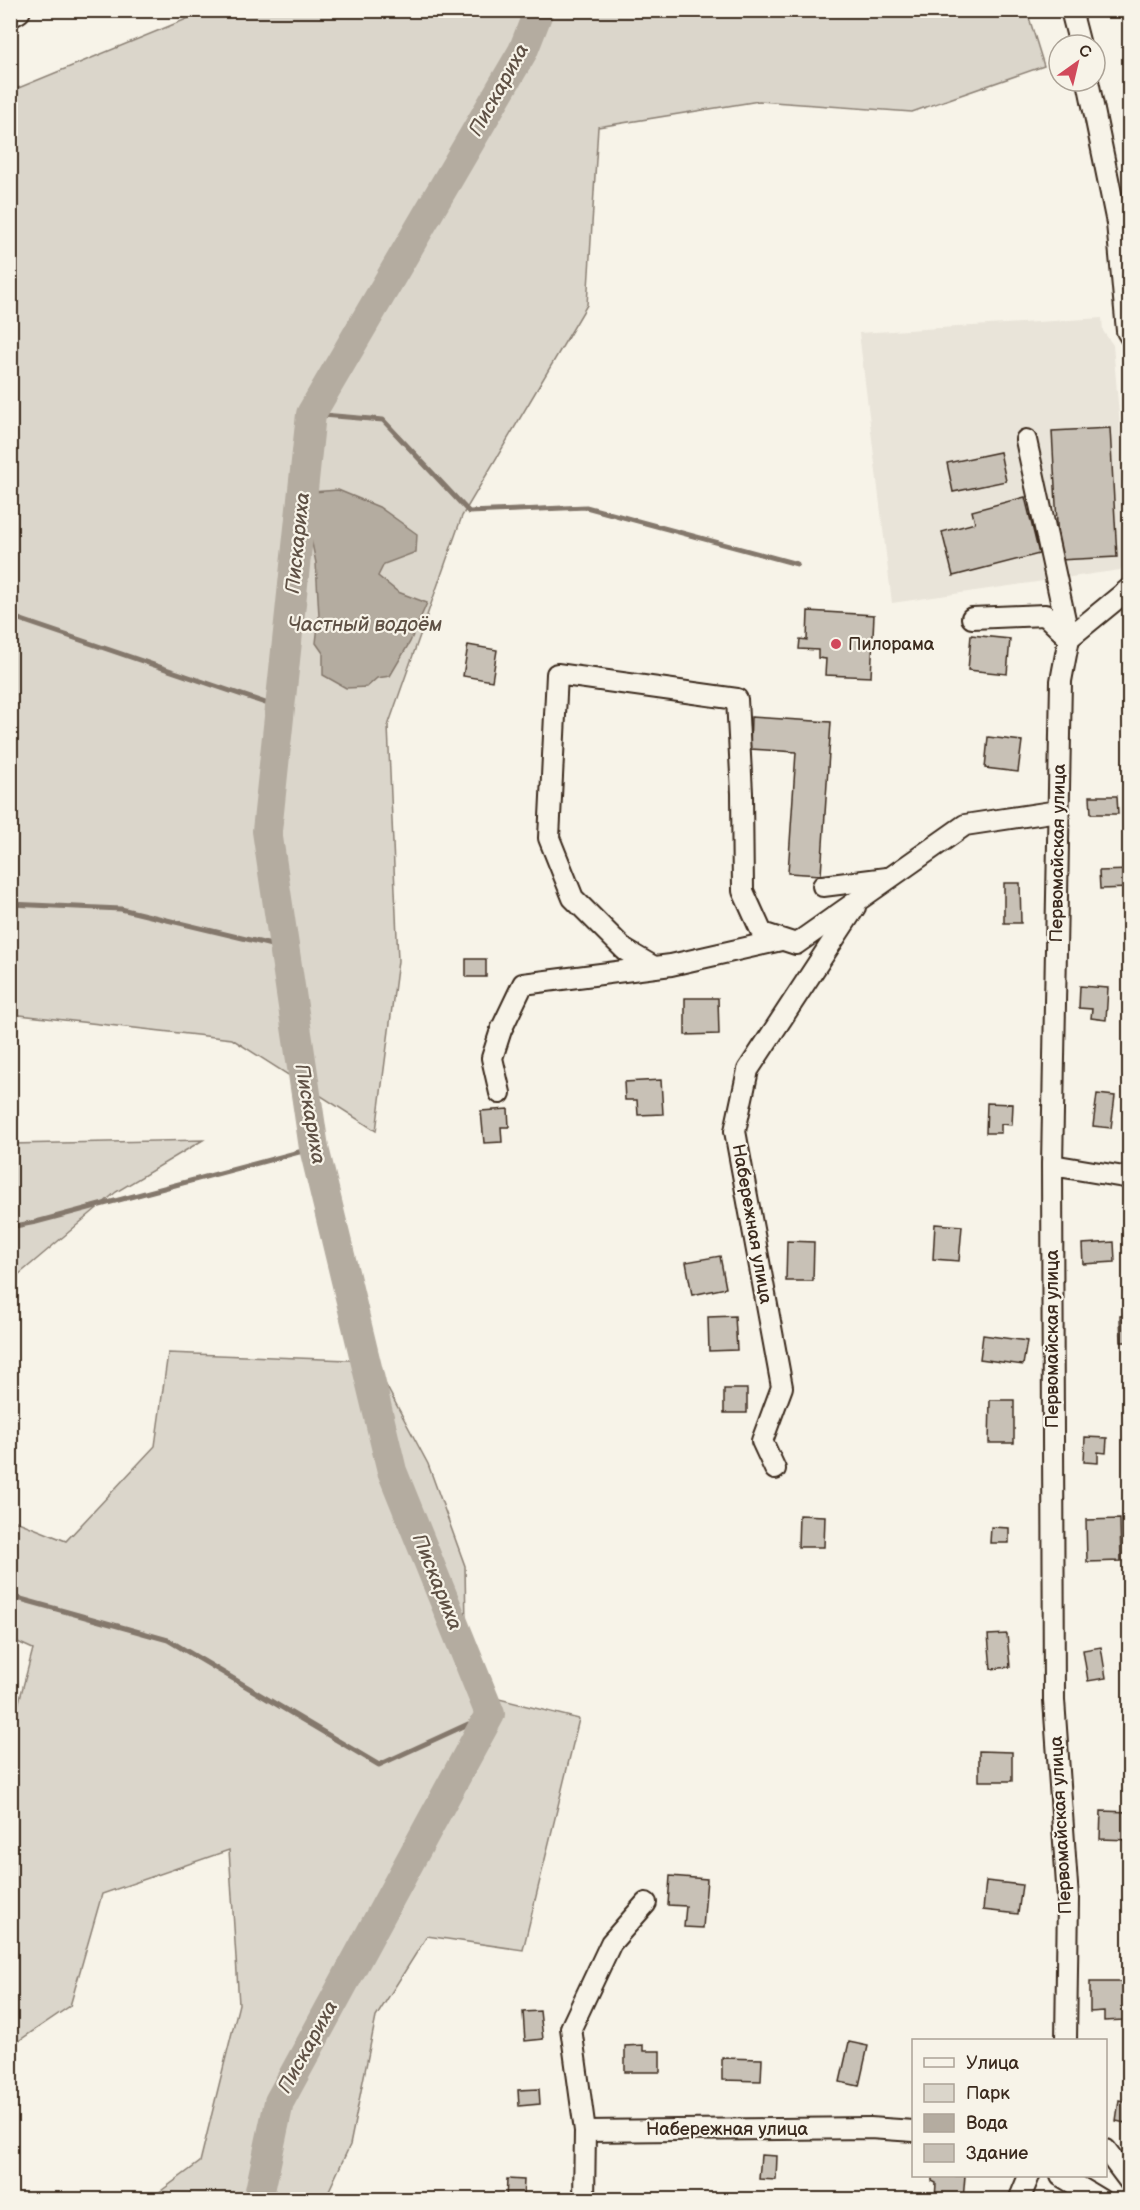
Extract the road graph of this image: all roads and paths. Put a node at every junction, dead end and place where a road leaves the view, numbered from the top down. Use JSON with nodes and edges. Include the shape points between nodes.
{"nodes":[{"id":1,"x":16,"y":10,"type":"edge"},
{"id":2,"x":1071,"y":10,"type":"edge"},
{"id":3,"x":10,"y":14,"type":"edge"},
{"id":4,"x":1077,"y":33,"type":"edge"},
{"id":5,"x":1090,"y":93,"type":"edge"},
{"id":6,"x":1130,"y":336,"type":"edge"},
{"id":7,"x":1026,"y":440,"type":"dead end"},
{"id":8,"x":1130,"y":588,"type":"edge"},
{"id":9,"x":972,"y":618,"type":"dead end"},
{"id":10,"x":1069,"y":638,"type":"junction"},
{"id":11,"x":1058,"y":811,"type":"junction"},
{"id":12,"x":889,"y":878,"type":"junction"},
{"id":13,"x":823,"y":886,"type":"dead end"},
{"id":14,"x":861,"y":897,"type":"junction"},
{"id":15,"x":781,"y":939,"type":"junction"},
{"id":16,"x":654,"y":967,"type":"junction"},
{"id":17,"x":500,"y":1093,"type":"dead end"},
{"id":18,"x":1052,"y":1165,"type":"junction"},
{"id":19,"x":1130,"y":1178,"type":"edge"},
{"id":20,"x":775,"y":1469,"type":"dead end"},
{"id":21,"x":646,"y":1903,"type":"dead end"},
{"id":22,"x":1066,"y":2039,"type":"edge"},
{"id":23,"x":585,"y":2131,"type":"junction"},
{"id":24,"x":912,"y":2131,"type":"edge"},
{"id":25,"x":1107,"y":2151,"type":"edge"},
{"id":26,"x":1028,"y":2177,"type":"edge"},
{"id":27,"x":1063,"y":2177,"type":"edge"},
{"id":28,"x":1128,"y":2178,"type":"edge"},
{"id":29,"x":584,"y":2199,"type":"edge"},
{"id":30,"x":1019,"y":2199,"type":"edge"},
{"id":31,"x":1101,"y":2199,"type":"edge"}],
"edges":[{"from":1,"to":3,"type":"main road"},
{"from":2,"to":4,"type":"street"},
{"from":5,"to":6,"type":"street","via":[[1117,224]]},
{"from":7,"to":10,"type":"street"},
{"from":8,"to":10,"type":"street"},
{"from":9,"to":10,"type":"street","via":[[1045,615]]},
{"from":10,"to":11,"type":"street","name":"Первомайская улица","via":[[1061,681]]},
{"from":11,"to":12,"type":"street","via":[[965,825]]},
{"from":11,"to":18,"type":"street","name":"Первомайская улица"},
{"from":12,"to":13,"type":"street"},
{"from":12,"to":14,"type":"street"},
{"from":14,"to":15,"type":"street","via":[[796,944]]},
{"from":14,"to":20,"type":"street","name":"Набережная улица","via":[[748,1070],[735,1131],[782,1387],[762,1441]]},
{"from":15,"to":16,"type":"street"},
{"from":15,"to":16,"type":"street","via":[[762,933],[743,891],[737,699],[557,674],[549,838],[573,898],[625,950]]},
{"from":16,"to":17,"type":"street","via":[[523,984],[492,1058]]},
{"from":18,"to":19,"type":"street"},
{"from":18,"to":22,"type":"street","name":"Первомайская улица","via":[[1054,1700],[1068,1899]]},
{"from":21,"to":23,"type":"street","via":[[611,1943],[571,2028]]},
{"from":23,"to":24,"type":"street","name":"Набережная улица"},
{"from":23,"to":29,"type":"street"},
{"from":25,"to":28,"type":"street"},
{"from":26,"to":30,"type":"street"},
{"from":27,"to":31,"type":"street"}]}
